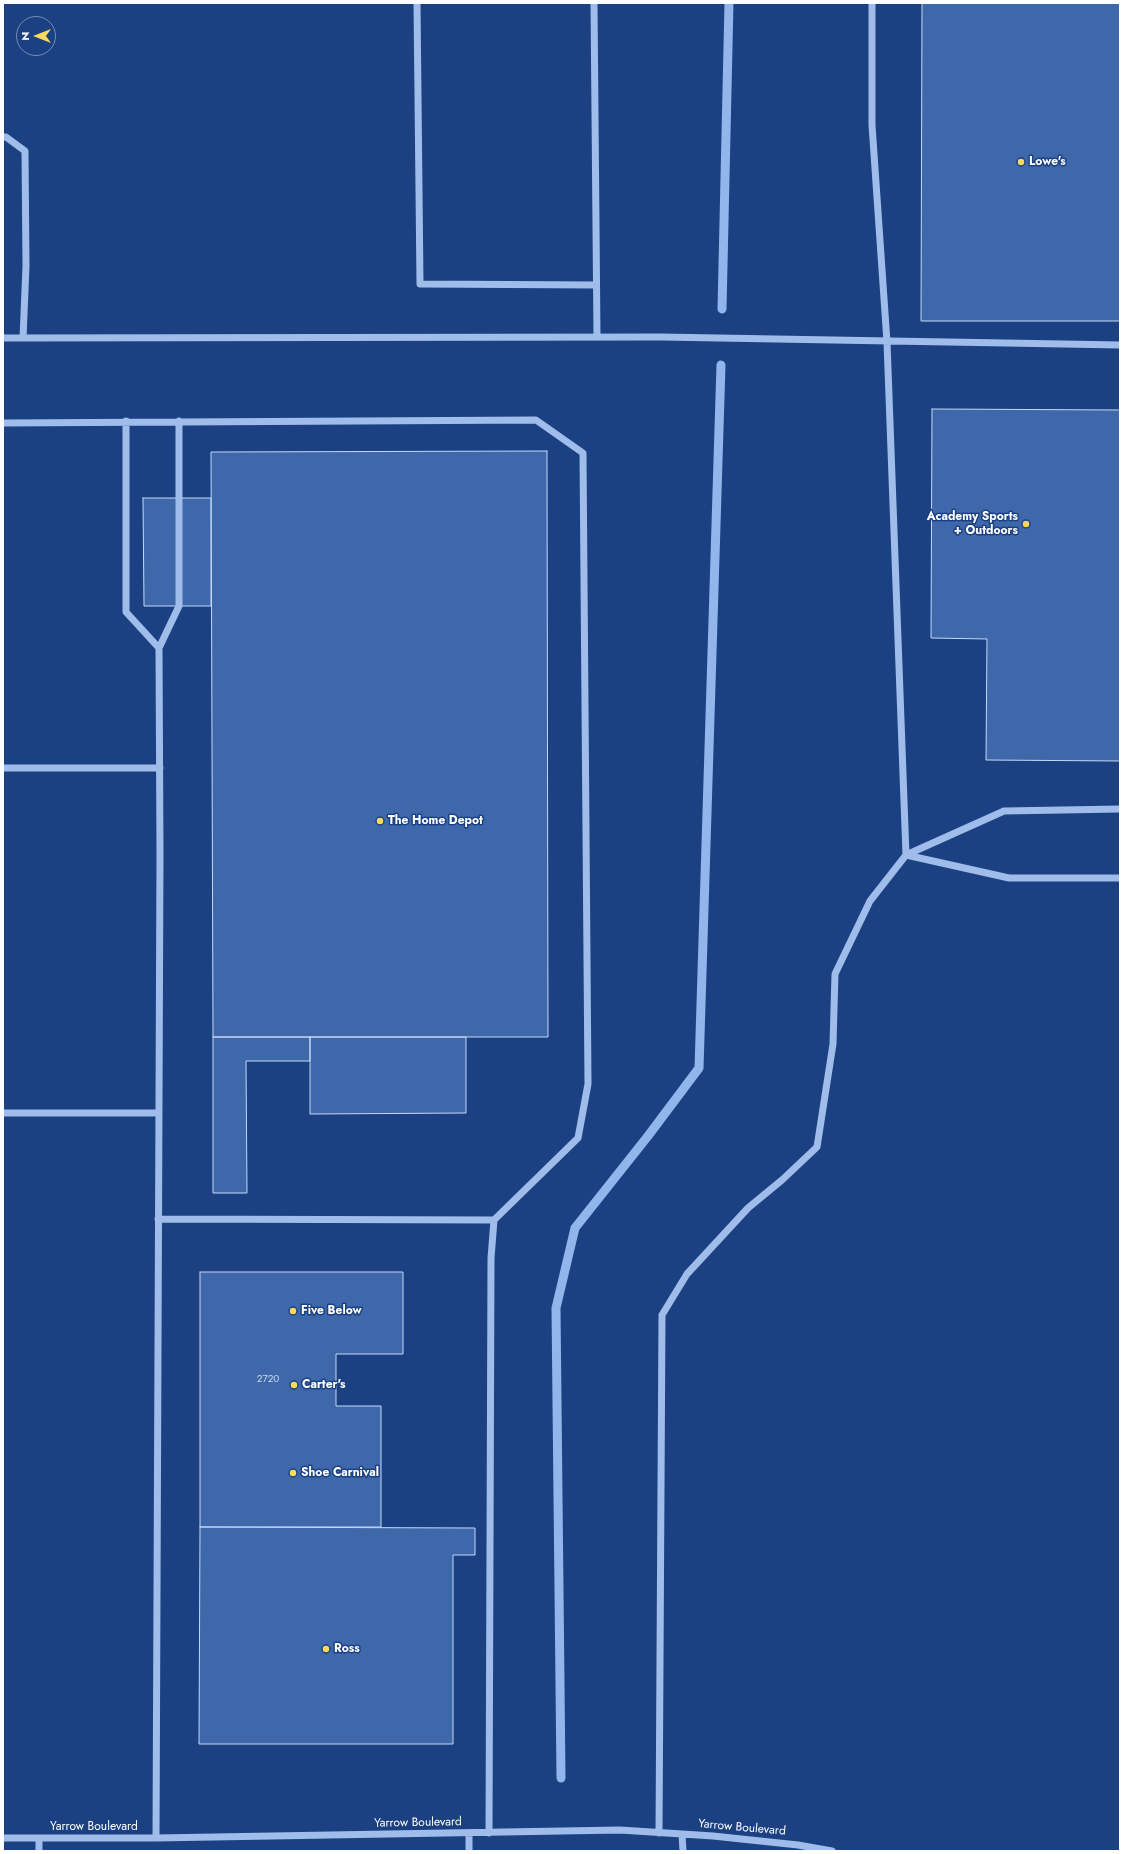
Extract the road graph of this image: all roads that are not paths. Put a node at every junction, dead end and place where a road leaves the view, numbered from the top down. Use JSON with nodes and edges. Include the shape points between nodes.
{"nodes":[{"id":1,"x":417,"y":3,"type":"edge"},
{"id":2,"x":594,"y":3,"type":"edge"},
{"id":3,"x":872,"y":3,"type":"edge"},
{"id":4,"x":3,"y":137,"type":"edge"},
{"id":5,"x":596,"y":285,"type":"junction"},
{"id":6,"x":597,"y":337,"type":"junction"},
{"id":7,"x":3,"y":338,"type":"edge"},
{"id":8,"x":23,"y":338,"type":"junction"},
{"id":9,"x":887,"y":342,"type":"junction"},
{"id":10,"x":1120,"y":345,"type":"edge"},
{"id":11,"x":179,"y":421,"type":"junction"},
{"id":12,"x":126,"y":422,"type":"junction"},
{"id":13,"x":3,"y":423,"type":"edge"},
{"id":14,"x":159,"y":648,"type":"junction"},
{"id":15,"x":3,"y":768,"type":"edge"},
{"id":16,"x":160,"y":768,"type":"junction"},
{"id":17,"x":1120,"y":809,"type":"edge"},
{"id":18,"x":906,"y":855,"type":"junction"},
{"id":19,"x":1120,"y":878,"type":"edge"},
{"id":20,"x":3,"y":1114,"type":"edge"},
{"id":21,"x":159,"y":1114,"type":"junction"},
{"id":22,"x":158,"y":1219,"type":"junction"},
{"id":23,"x":494,"y":1220,"type":"junction"},
{"id":24,"x":489,"y":1832,"type":"junction"},
{"id":25,"x":659,"y":1832,"type":"junction"},
{"id":26,"x":468,"y":1833,"type":"junction"},
{"id":27,"x":682,"y":1834,"type":"junction"},
{"id":28,"x":3,"y":1838,"type":"edge"},
{"id":29,"x":38,"y":1838,"type":"junction"},
{"id":30,"x":156,"y":1838,"type":"junction"},
{"id":31,"x":39,"y":1851,"type":"edge"},
{"id":32,"x":468,"y":1851,"type":"edge"},
{"id":33,"x":683,"y":1851,"type":"edge"},
{"id":34,"x":832,"y":1851,"type":"edge"}],
"edges":[{"from":1,"to":5,"type":"street","via":[[420,284]]},
{"from":2,"to":5,"type":"street"},
{"from":3,"to":9,"type":"street","via":[[872,125]]},
{"from":4,"to":8,"type":"street","via":[[25,151],[26,266]]},
{"from":5,"to":6,"type":"street"},
{"from":6,"to":8,"type":"street"},
{"from":6,"to":9,"type":"street"},
{"from":7,"to":8,"type":"street"},
{"from":9,"to":10,"type":"street"},
{"from":9,"to":18,"type":"street"},
{"from":11,"to":12,"type":"street"},
{"from":11,"to":14,"type":"street","via":[[179,606]]},
{"from":11,"to":23,"type":"street","via":[[536,420],[583,453],[588,1084],[578,1138]]},
{"from":12,"to":13,"type":"street"},
{"from":12,"to":14,"type":"street","via":[[126,612]]},
{"from":14,"to":16,"type":"street"},
{"from":15,"to":16,"type":"street"},
{"from":16,"to":21,"type":"street"},
{"from":17,"to":18,"type":"street","via":[[1004,811]]},
{"from":18,"to":19,"type":"street","via":[[1009,878]]},
{"from":18,"to":25,"type":"street","via":[[870,901],[835,974],[833,1044],[817,1146],[748,1208],[687,1274],[662,1315]]},
{"from":20,"to":21,"type":"street"},
{"from":21,"to":22,"type":"street"},
{"from":22,"to":23,"type":"street"},
{"from":22,"to":30,"type":"street"},
{"from":23,"to":24,"type":"street","via":[[491,1258]]},
{"from":24,"to":25,"type":"street","name":"Yarrow Boulevard"},
{"from":24,"to":26,"type":"street","name":"Yarrow Boulevard"},
{"from":25,"to":27,"type":"street","name":"Yarrow Boulevard"},
{"from":26,"to":30,"type":"street","name":"Yarrow Boulevard"},
{"from":26,"to":32,"type":"street"},
{"from":27,"to":33,"type":"street"},
{"from":27,"to":34,"type":"street","name":"Yarrow Boulevard","via":[[798,1845]]},
{"from":28,"to":29,"type":"street","name":"Yarrow Boulevard"},
{"from":29,"to":30,"type":"street","name":"Yarrow Boulevard"},
{"from":29,"to":31,"type":"street"}]}
